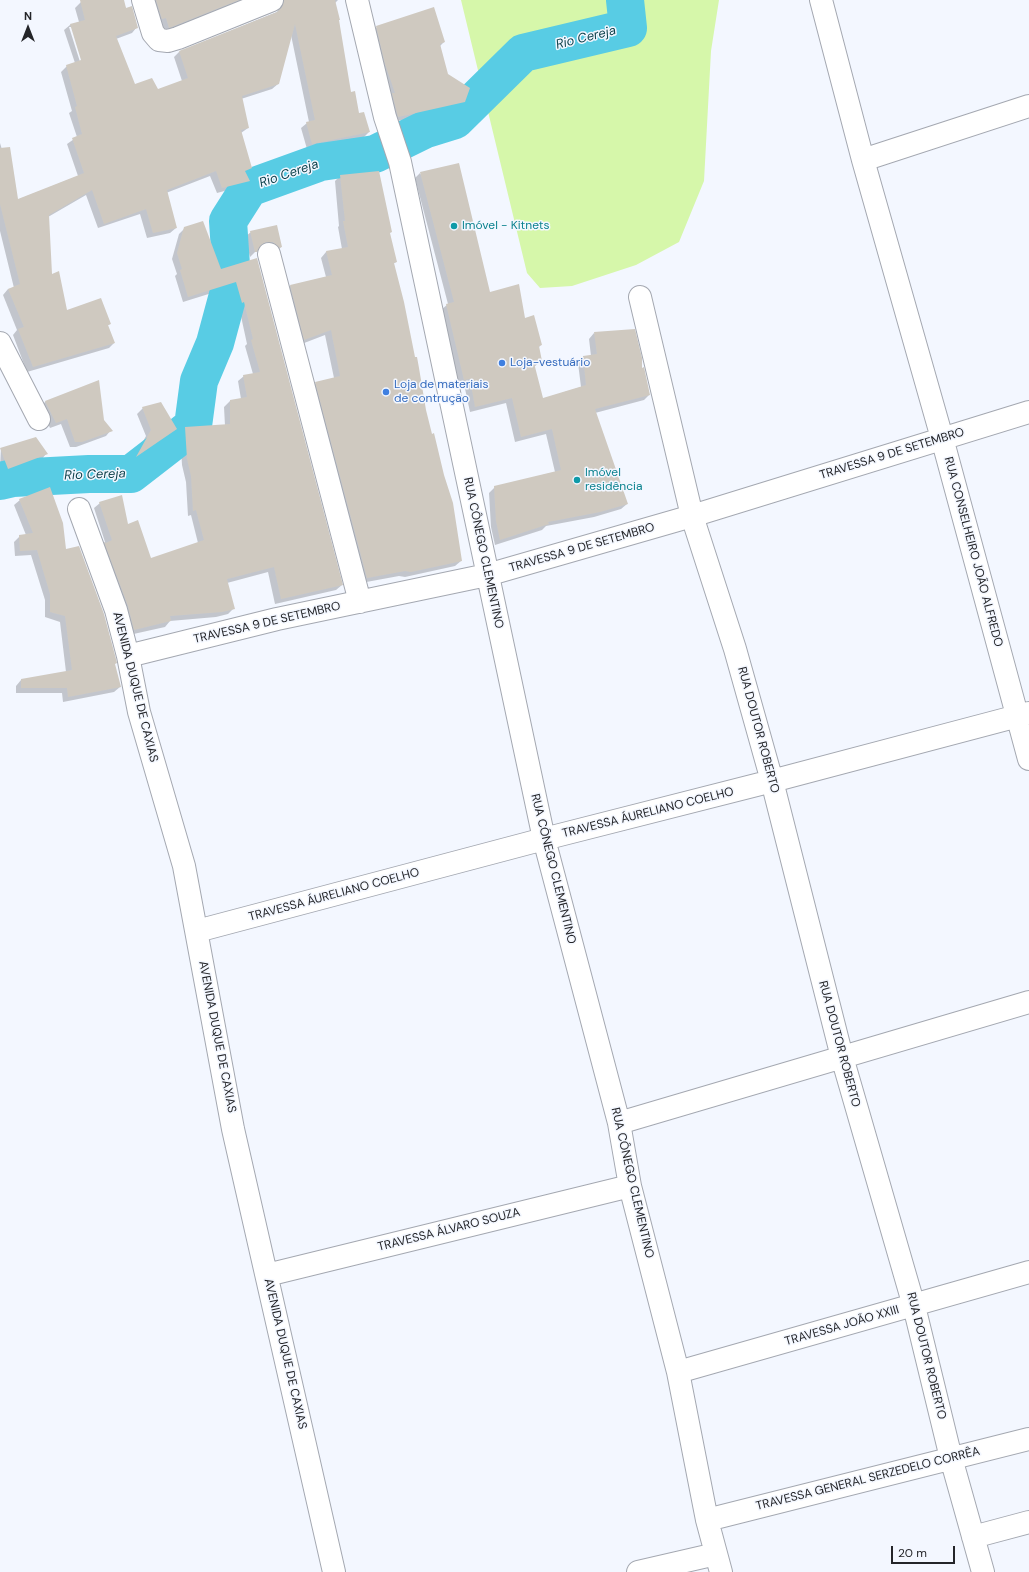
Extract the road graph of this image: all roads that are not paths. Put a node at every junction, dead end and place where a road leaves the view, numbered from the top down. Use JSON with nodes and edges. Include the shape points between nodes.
{"nodes":[{"id":1,"x":143,"y":0,"type":"edge"},
{"id":2,"x":272,"y":0,"type":"edge"},
{"id":3,"x":357,"y":0,"type":"edge"},
{"id":4,"x":821,"y":0,"type":"edge"},
{"id":5,"x":1029,"y":106,"type":"edge"},
{"id":6,"x":863,"y":160,"type":"junction"},
{"id":7,"x":269,"y":254,"type":"dead end"},
{"id":8,"x":640,"y":297,"type":"dead end"},
{"id":9,"x":0,"y":343,"type":"edge"},
{"id":10,"x":1029,"y":412,"type":"edge"},
{"id":11,"x":39,"y":419,"type":"dead end"},
{"id":12,"x":942,"y":438,"type":"junction"},
{"id":13,"x":79,"y":509,"type":"dead end"},
{"id":14,"x":692,"y":516,"type":"junction"},
{"id":15,"x":487,"y":575,"type":"junction"},
{"id":16,"x":360,"y":602,"type":"junction"},
{"id":17,"x":128,"y":656,"type":"junction"},
{"id":18,"x":1023,"y":714,"type":"edge"},
{"id":19,"x":1029,"y":759,"type":"edge"},
{"id":20,"x":772,"y":781,"type":"junction"},
{"id":21,"x":544,"y":839,"type":"junction"},
{"id":22,"x":197,"y":931,"type":"junction"},
{"id":23,"x":1029,"y":1002,"type":"edge"},
{"id":24,"x":842,"y":1057,"type":"junction"},
{"id":25,"x":619,"y":1123,"type":"junction"},
{"id":26,"x":630,"y":1186,"type":"junction"},
{"id":27,"x":1029,"y":1272,"type":"edge"},
{"id":28,"x":267,"y":1274,"type":"junction"},
{"id":29,"x":914,"y":1306,"type":"junction"},
{"id":30,"x":678,"y":1372,"type":"junction"},
{"id":31,"x":1029,"y":1439,"type":"edge"},
{"id":32,"x":951,"y":1458,"type":"junction"},
{"id":33,"x":707,"y":1520,"type":"junction"},
{"id":34,"x":1029,"y":1522,"type":"edge"},
{"id":35,"x":973,"y":1537,"type":"junction"},
{"id":36,"x":719,"y":1563,"type":"edge"},
{"id":37,"x":334,"y":1572,"type":"edge"},
{"id":38,"x":638,"y":1572,"type":"edge"},
{"id":39,"x":983,"y":1572,"type":"edge"}],
"edges":[{"from":1,"to":2,"type":"street","via":[[153,33],[159,40],[168,41]]},
{"from":3,"to":15,"type":"street","name":"RUA CÔNEGO CLEMENTINO","via":[[385,117],[400,162]]},
{"from":4,"to":6,"type":"street","name":"RUA CONSELHEIRO JOÃO ALFREDO"},
{"from":5,"to":6,"type":"street"},
{"from":6,"to":12,"type":"street","name":"RUA CONSELHEIRO JOÃO ALFREDO"},
{"from":7,"to":16,"type":"street"},
{"from":8,"to":14,"type":"street","name":"RUA DOUTOR ROBERTO"},
{"from":9,"to":11,"type":"street"},
{"from":10,"to":12,"type":"street","name":"TRAVESSA 9 DE SETEMBRO"},
{"from":12,"to":14,"type":"street","name":"TRAVESSA 9 DE SETEMBRO"},
{"from":12,"to":18,"type":"street","name":"RUA CONSELHEIRO JOÃO ALFREDO"},
{"from":13,"to":17,"type":"street","name":"AVENIDA DUQUE DE CAXIAS","via":[[116,610]]},
{"from":14,"to":15,"type":"street","name":"TRAVESSA 9 DE SETEMBRO"},
{"from":14,"to":20,"type":"street","name":"RUA DOUTOR ROBERTO","via":[[735,649]]},
{"from":15,"to":16,"type":"street","name":"TRAVESSA 9 DE SETEMBRO"},
{"from":15,"to":21,"type":"street","name":"RUA CÔNEGO CLEMENTINO"},
{"from":16,"to":17,"type":"street","name":"TRAVESSA 9 DE SETEMBRO","via":[[277,619]]},
{"from":17,"to":22,"type":"street","name":"AVENIDA DUQUE DE CAXIAS","via":[[139,712],[184,866]]},
{"from":18,"to":19,"type":"street","name":"RUA CONSELHEIRO JOÃO ALFREDO"},
{"from":18,"to":20,"type":"street","name":"TRAVESSA ÁURELIANO COELHO"},
{"from":20,"to":21,"type":"street","name":"TRAVESSA ÁURELIANO COELHO"},
{"from":20,"to":24,"type":"street","name":"RUA DOUTOR ROBERTO"},
{"from":21,"to":22,"type":"street","name":"TRAVESSA ÁURELIANO COELHO"},
{"from":21,"to":25,"type":"street","name":"RUA CÔNEGO CLEMENTINO"},
{"from":22,"to":28,"type":"street","name":"AVENIDA DUQUE DE CAXIAS","via":[[234,1129]]},
{"from":23,"to":24,"type":"street"},
{"from":24,"to":25,"type":"street"},
{"from":24,"to":29,"type":"street","name":"RUA DOUTOR ROBERTO"},
{"from":25,"to":26,"type":"street","name":"RUA CÔNEGO CLEMENTINO"},
{"from":26,"to":28,"type":"street","name":"TRAVESSA ÁLVARO SOUZA"},
{"from":26,"to":30,"type":"street","name":"RUA CÔNEGO CLEMENTINO"},
{"from":27,"to":29,"type":"street","name":"TRAVESSA JOÃO XXIII"},
{"from":28,"to":37,"type":"street","name":"AVENIDA DUQUE DE CAXIAS"},
{"from":29,"to":30,"type":"street","name":"TRAVESSA JOÃO XXIII"},
{"from":29,"to":32,"type":"street","name":"RUA DOUTOR ROBERTO"},
{"from":30,"to":33,"type":"street","name":"RUA CÔNEGO CLEMENTINO"},
{"from":31,"to":32,"type":"street","name":"TRAVESSA GENERAL SERZEDELO CORRÊA"},
{"from":32,"to":33,"type":"street","name":"TRAVESSA GENERAL SERZEDELO CORRÊA"},
{"from":32,"to":35,"type":"street","name":"RUA DOUTOR ROBERTO"},
{"from":33,"to":36,"type":"street","name":"RUA CÔNEGO CLEMENTINO"},
{"from":34,"to":35,"type":"street"},
{"from":35,"to":39,"type":"street","name":"RUA DOUTOR ROBERTO"},
{"from":36,"to":38,"type":"street"}]}
